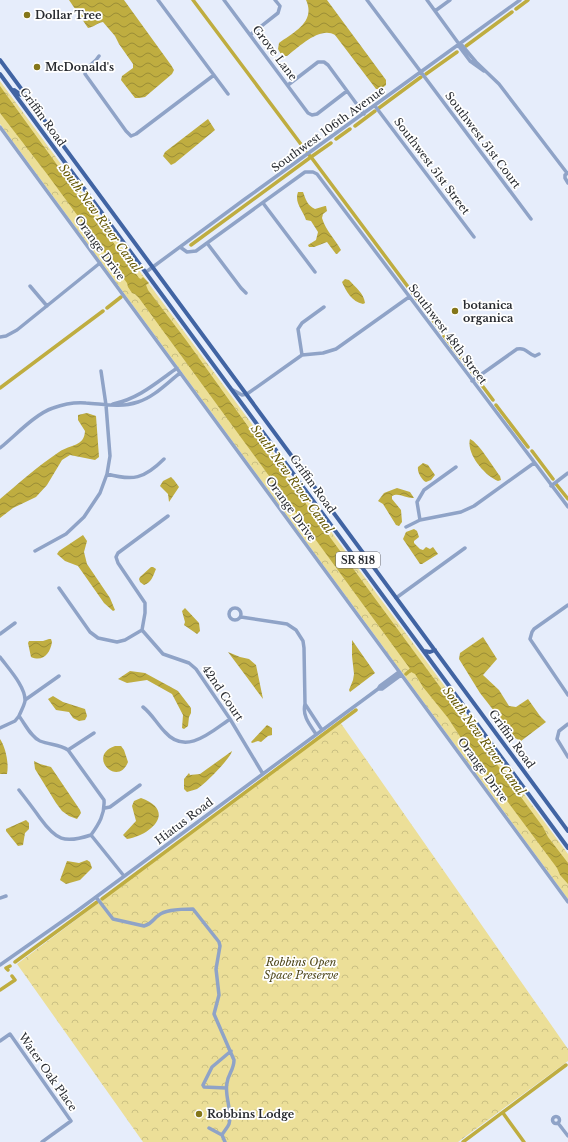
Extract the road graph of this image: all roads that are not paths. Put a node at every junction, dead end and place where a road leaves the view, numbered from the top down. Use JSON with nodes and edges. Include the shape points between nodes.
{"nodes":[{"id":1,"x":158,"y":0,"type":"edge"},
{"id":2,"x":224,"y":0,"type":"edge"},
{"id":3,"x":275,"y":0,"type":"edge"},
{"id":4,"x":366,"y":0,"type":"edge"},
{"id":5,"x":427,"y":0,"type":"edge"},
{"id":6,"x":450,"y":0,"type":"edge"},
{"id":7,"x":520,"y":0,"type":"edge"},
{"id":8,"x":435,"y":11,"type":"junction"},
{"id":9,"x":250,"y":35,"type":"junction"},
{"id":10,"x":459,"y":44,"type":"junction"},
{"id":11,"x":99,"y":56,"type":"dead end"},
{"id":12,"x":0,"y":60,"type":"edge"},
{"id":13,"x":421,"y":72,"type":"junction"},
{"id":14,"x":0,"y":74,"type":"edge"},
{"id":15,"x":214,"y":75,"type":"junction"},
{"id":16,"x":288,"y":85,"type":"junction"},
{"id":17,"x":9,"y":86,"type":"junction"},
{"id":18,"x":348,"y":91,"type":"junction"},
{"id":19,"x":228,"y":94,"type":"dead end"},
{"id":20,"x":26,"y":95,"type":"junction"},
{"id":21,"x":375,"y":106,"type":"junction"},
{"id":22,"x":29,"y":113,"type":"junction"},
{"id":23,"x":364,"y":114,"type":"junction"},
{"id":24,"x":42,"y":117,"type":"junction"},
{"id":25,"x":0,"y":127,"type":"edge"},
{"id":26,"x":567,"y":173,"type":"edge"},
{"id":27,"x":568,"y":183,"type":"edge"},
{"id":28,"x":263,"y":203,"type":"junction"},
{"id":29,"x":531,"y":219,"type":"dead end"},
{"id":30,"x":474,"y":238,"type":"dead end"},
{"id":31,"x":207,"y":243,"type":"junction"},
{"id":32,"x":180,"y":247,"type":"junction"},
{"id":33,"x":100,"y":263,"type":"junction"},
{"id":34,"x":153,"y":267,"type":"junction"},
{"id":35,"x":146,"y":272,"type":"junction"},
{"id":36,"x":315,"y":272,"type":"dead end"},
{"id":37,"x":30,"y":286,"type":"dead end"},
{"id":38,"x":246,"y":293,"type":"dead end"},
{"id":39,"x":409,"y":297,"type":"junction"},
{"id":40,"x":47,"y":306,"type":"junction"},
{"id":41,"x":324,"y":307,"type":"dead end"},
{"id":42,"x":0,"y":337,"type":"edge"},
{"id":43,"x":539,"y":354,"type":"dead end"},
{"id":44,"x":302,"y":355,"type":"junction"},
{"id":45,"x":177,"y":368,"type":"junction"},
{"id":46,"x":100,"y":371,"type":"dead end"},
{"id":47,"x":180,"y":373,"type":"junction"},
{"id":48,"x":472,"y":381,"type":"junction"},
{"id":49,"x":233,"y":390,"type":"junction"},
{"id":50,"x":247,"y":394,"type":"junction"},
{"id":51,"x":108,"y":405,"type":"junction"},
{"id":52,"x":0,"y":448,"type":"edge"},
{"id":53,"x":164,"y":459,"type":"dead end"},
{"id":54,"x":534,"y":463,"type":"junction"},
{"id":55,"x":456,"y":467,"type":"dead end"},
{"id":56,"x":568,"y":473,"type":"edge"},
{"id":57,"x":107,"y":474,"type":"junction"},
{"id":58,"x":551,"y":486,"type":"junction"},
{"id":59,"x":568,"y":507,"type":"edge"},
{"id":60,"x":168,"y":516,"type":"dead end"},
{"id":61,"x":420,"y":520,"type":"junction"},
{"id":62,"x":406,"y":527,"type":"dead end"},
{"id":63,"x":465,"y":548,"type":"dead end"},
{"id":64,"x":35,"y":551,"type":"dead end"},
{"id":65,"x":59,"y":588,"type":"dead end"},
{"id":66,"x":396,"y":598,"type":"junction"},
{"id":67,"x":568,"y":605,"type":"edge"},
{"id":68,"x":241,"y":617,"type":"dead end"},
{"id":69,"x":16,"y":623,"type":"dead end"},
{"id":70,"x":142,"y":630,"type":"junction"},
{"id":71,"x":0,"y":634,"type":"edge"},
{"id":72,"x":435,"y":650,"type":"junction"},
{"id":73,"x":424,"y":651,"type":"junction"},
{"id":74,"x":0,"y":657,"type":"edge"},
{"id":75,"x":431,"y":660,"type":"junction"},
{"id":76,"x":443,"y":661,"type":"junction"},
{"id":77,"x":400,"y":674,"type":"junction"},
{"id":78,"x":58,"y":676,"type":"dead end"},
{"id":79,"x":568,"y":695,"type":"edge"},
{"id":80,"x":25,"y":700,"type":"junction"},
{"id":81,"x":305,"y":704,"type":"junction"},
{"id":82,"x":143,"y":707,"type":"dead end"},
{"id":83,"x":19,"y":716,"type":"junction"},
{"id":84,"x":230,"y":719,"type":"junction"},
{"id":85,"x":568,"y":724,"type":"edge"},
{"id":86,"x":0,"y":728,"type":"edge"},
{"id":87,"x":322,"y":730,"type":"junction"},
{"id":88,"x":94,"y":733,"type":"dead end"},
{"id":89,"x":316,"y":734,"type":"junction"},
{"id":90,"x":68,"y":750,"type":"junction"},
{"id":91,"x":568,"y":757,"type":"edge"},
{"id":92,"x":263,"y":774,"type":"junction"},
{"id":93,"x":140,"y":785,"type":"dead end"},
{"id":94,"x":19,"y":790,"type":"dead end"},
{"id":95,"x":105,"y":808,"type":"junction"},
{"id":96,"x":568,"y":831,"type":"edge"},
{"id":97,"x":90,"y":835,"type":"junction"},
{"id":98,"x":568,"y":848,"type":"edge"},
{"id":99,"x":124,"y":876,"type":"junction"},
{"id":100,"x":6,"y":896,"type":"dead end"},
{"id":101,"x":96,"y":897,"type":"junction"},
{"id":102,"x":0,"y":898,"type":"edge"},
{"id":103,"x":568,"y":902,"type":"edge"},
{"id":104,"x":0,"y":965,"type":"edge"},
{"id":105,"x":0,"y":1041,"type":"edge"},
{"id":106,"x":231,"y":1051,"type":"junction"},
{"id":107,"x":226,"y":1088,"type":"junction"},
{"id":108,"x":558,"y":1123,"type":"dead end"},
{"id":109,"x":209,"y":1128,"type":"dead end"},
{"id":110,"x":222,"y":1134,"type":"junction"},
{"id":111,"x":568,"y":1136,"type":"edge"},
{"id":112,"x":42,"y":1142,"type":"edge"},
{"id":113,"x":224,"y":1142,"type":"edge"}],
"edges":[{"from":1,"to":15,"type":"street"},
{"from":2,"to":9,"type":"street","name":"Grove Lane"},
{"from":3,"to":9,"type":"street","via":[[280,6],[277,15]]},
{"from":4,"to":13,"type":"street","name":"Southwest 51st Court"},
{"from":5,"to":8,"type":"street"},
{"from":6,"to":8,"type":"street"},
{"from":7,"to":10,"type":"street","name":"Southwest 106th Avenue"},
{"from":8,"to":10,"type":"street"},
{"from":9,"to":16,"type":"street","name":"Grove Lane"},
{"from":10,"to":13,"type":"street","name":"Southwest 106th Avenue"},
{"from":10,"to":26,"type":"street","via":[[470,61],[500,84]]},
{"from":11,"to":15,"type":"street","via":[[87,68],[86,76],[131,137]]},
{"from":12,"to":20,"type":"main road","name":"Griffin Road","number":"SR 818"},
{"from":13,"to":21,"type":"street","name":"Southwest 106th Avenue"},
{"from":13,"to":29,"type":"street","name":"Southwest 51st Court"},
{"from":14,"to":17,"type":"main road","name":"Griffin Road","number":"SR 818"},
{"from":15,"to":19,"type":"street"},
{"from":16,"to":18,"type":"street","via":[[318,62],[324,62]]},
{"from":16,"to":18,"type":"street","name":"Grove Lane","via":[[307,112],[313,115]]},
{"from":17,"to":20,"type":"main road","via":[[21,95]]},
{"from":17,"to":22,"type":"main road","name":"Griffin Road","number":"SR 818"},
{"from":18,"to":23,"type":"street"},
{"from":20,"to":24,"type":"main road","name":"Griffin Road","number":"SR 818"},
{"from":21,"to":23,"type":"street","name":"Southwest 106th Avenue"},
{"from":21,"to":30,"type":"street","name":"Southwest 51st Street"},
{"from":22,"to":24,"type":"main road"},
{"from":22,"to":35,"type":"main road","name":"Griffin Road","number":"SR 818"},
{"from":23,"to":32,"type":"street","name":"Southwest 106th Avenue"},
{"from":24,"to":34,"type":"main road","name":"Griffin Road","number":"SR 818"},
{"from":25,"to":33,"type":"street","name":"Orange Drive"},
{"from":26,"to":27,"type":"street","via":[[565,178]]},
{"from":28,"to":31,"type":"street"},
{"from":28,"to":36,"type":"street"},
{"from":28,"to":39,"type":"street","name":"Southwest 48th Street","via":[[305,172],[313,172],[321,179]]},
{"from":31,"to":32,"type":"street","via":[[193,252],[187,252]]},
{"from":31,"to":38,"type":"street"},
{"from":32,"to":34,"type":"street","name":"Southwest 106th Avenue"},
{"from":33,"to":40,"type":"street"},
{"from":33,"to":45,"type":"street","name":"Orange Drive"},
{"from":34,"to":35,"type":"street","name":"Southwest 106th Avenue"},
{"from":34,"to":50,"type":"main road","name":"Griffin Road","number":"SR 818"},
{"from":35,"to":49,"type":"main road","name":"Griffin Road","number":"SR 818"},
{"from":37,"to":40,"type":"street"},
{"from":39,"to":44,"type":"street","via":[[336,349]]},
{"from":39,"to":48,"type":"street","name":"Southwest 48th Street"},
{"from":40,"to":42,"type":"street","via":[[17,330]]},
{"from":41,"to":44,"type":"street","via":[[298,329]]},
{"from":43,"to":48,"type":"street","via":[[535,356],[525,349],[517,348]]},
{"from":44,"to":50,"type":"street"},
{"from":45,"to":47,"type":"street","name":"Orange Drive"},
{"from":45,"to":51,"type":"street","via":[[130,400]]},
{"from":46,"to":51,"type":"street"},
{"from":47,"to":51,"type":"street","via":[[145,399],[122,406]]},
{"from":47,"to":77,"type":"street","name":"Orange Drive"},
{"from":48,"to":54,"type":"street","name":"Southwest 48th Street"},
{"from":49,"to":50,"type":"street","via":[[242,395]]},
{"from":49,"to":73,"type":"main road","name":"Griffin Road","number":"SR 818"},
{"from":50,"to":66,"type":"main road","name":"Griffin Road","number":"SR 818"},
{"from":51,"to":52,"type":"street","via":[[67,404],[51,408],[36,417]]},
{"from":51,"to":57,"type":"street","via":[[110,456]]},
{"from":53,"to":57,"type":"street","via":[[151,471],[135,478],[120,478]]},
{"from":54,"to":58,"type":"street","name":"Southwest 48th Street"},
{"from":54,"to":61,"type":"street","via":[[474,506],[461,512]]},
{"from":55,"to":61,"type":"street","via":[[424,490],[417,502]]},
{"from":56,"to":58,"type":"street"},
{"from":57,"to":64,"type":"street","via":[[100,493],[84,517],[66,534]]},
{"from":58,"to":59,"type":"street","name":"Southwest 48th Street"},
{"from":60,"to":70,"type":"street","via":[[116,557],[145,603]]},
{"from":61,"to":62,"type":"street"},
{"from":63,"to":66,"type":"street"},
{"from":65,"to":70,"type":"street","via":[[90,632],[98,638],[117,642]]},
{"from":66,"to":72,"type":"main road","name":"Griffin Road","number":"SR 818"},
{"from":67,"to":79,"type":"street","via":[[534,629],[530,636],[532,643]]},
{"from":68,"to":81,"type":"street","via":[[287,624],[300,636],[304,648]]},
{"from":69,"to":71,"type":"street"},
{"from":70,"to":84,"type":"street","name":"42nd Court","via":[[163,654],[189,663],[196,669]]},
{"from":72,"to":73,"type":"main road"},
{"from":72,"to":76,"type":"main road","name":"Griffin Road","number":"SR 818"},
{"from":73,"to":75,"type":"main road","name":"Griffin Road","number":"SR 818"},
{"from":74,"to":80,"type":"street","via":[[22,687]]},
{"from":75,"to":76,"type":"main road"},
{"from":75,"to":98,"type":"main road","name":"Griffin Road","number":"SR 818"},
{"from":76,"to":96,"type":"main road","name":"Griffin Road","number":"SR 818"},
{"from":77,"to":87,"type":"street","name":"Hiatus Road"},
{"from":77,"to":103,"type":"street","name":"Orange Drive"},
{"from":78,"to":80,"type":"street"},
{"from":80,"to":83,"type":"street"},
{"from":81,"to":87,"type":"street"},
{"from":81,"to":89,"type":"street","via":[[304,712]]},
{"from":82,"to":84,"type":"street","via":[[167,735],[182,742],[201,739]]},
{"from":83,"to":86,"type":"street","via":[[15,721]]},
{"from":83,"to":90,"type":"street","via":[[36,738]]},
{"from":84,"to":92,"type":"street","name":"42nd Court"},
{"from":85,"to":91,"type":"street","via":[[560,729],[557,739]]},
{"from":87,"to":89,"type":"street","name":"Hiatus Road"},
{"from":88,"to":90,"type":"street"},
{"from":89,"to":92,"type":"street","name":"Hiatus Road"},
{"from":90,"to":95,"type":"street","via":[[104,800]]},
{"from":92,"to":99,"type":"street","name":"Hiatus Road"},
{"from":93,"to":95,"type":"street"},
{"from":94,"to":97,"type":"street","via":[[50,831],[59,837],[71,840]]},
{"from":95,"to":97,"type":"street","via":[[98,826]]},
{"from":97,"to":99,"type":"street"},
{"from":99,"to":101,"type":"street","name":"Hiatus Road"},
{"from":100,"to":102,"type":"street"},
{"from":101,"to":104,"type":"street","name":"Hiatus Road"},
{"from":101,"to":106,"type":"street","via":[[113,919],[144,926],[165,912],[185,909],[196,911],[219,942],[216,969],[219,995],[214,1014]]},
{"from":105,"to":112,"type":"street","name":"Water Oak Place","via":[[10,1034],[71,1122]]},
{"from":106,"to":107,"type":"street","via":[[234,1067]]},
{"from":106,"to":107,"type":"street","via":[[212,1067],[204,1085],[207,1088]]},
{"from":107,"to":110,"type":"street","via":[[229,1124]]},
{"from":108,"to":111,"type":"street"},
{"from":109,"to":110,"type":"street"},
{"from":110,"to":113,"type":"street"}]}
